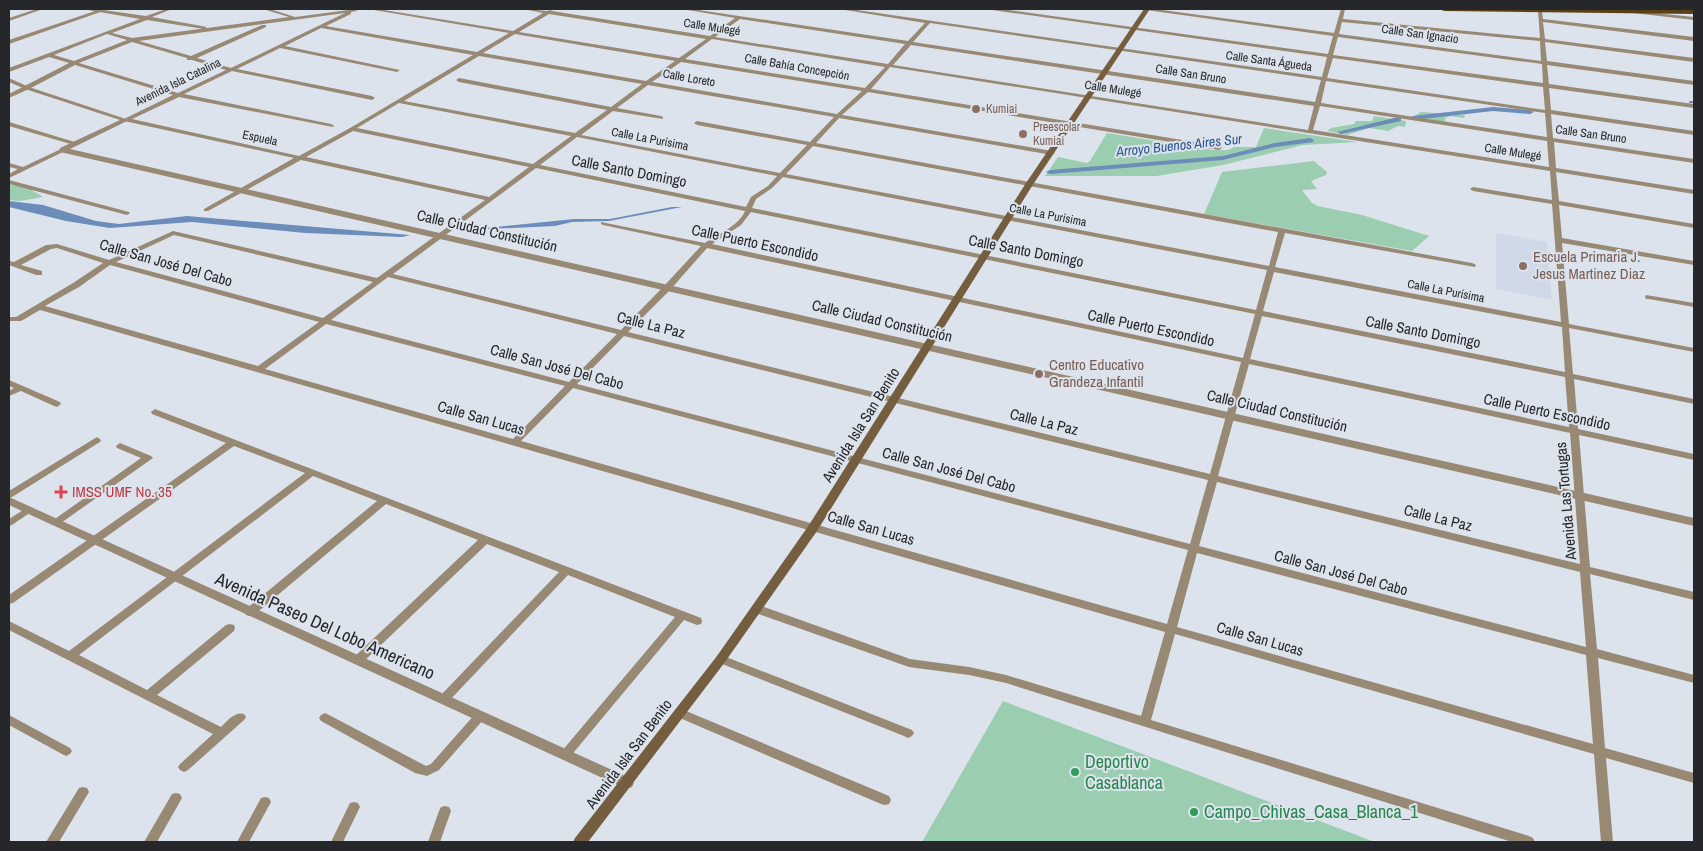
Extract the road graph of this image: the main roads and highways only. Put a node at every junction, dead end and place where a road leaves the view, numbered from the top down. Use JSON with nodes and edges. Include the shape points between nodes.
{"nodes":[{"id":1,"x":1143,"y":9,"type":"edge"},
{"id":2,"x":1147,"y":9,"type":"edge"},
{"id":3,"x":1444,"y":9,"type":"edge"},
{"id":4,"x":1508,"y":9,"type":"edge"},
{"id":5,"x":1539,"y":10,"type":"edge"},
{"id":6,"x":1694,"y":12,"type":"edge"},
{"id":7,"x":580,"y":842,"type":"edge"}],
"edges":[{"from":1,"to":2,"type":"main road","name":"Calle San Ignacio"},
{"from":2,"to":7,"type":"main road","name":"Avenida Isla San Benito","via":[[1030,183],[814,528],[721,659]]},
{"from":3,"to":4,"type":"main road"},
{"from":4,"to":5,"type":"main road"},
{"from":5,"to":6,"type":"main road"}]}
